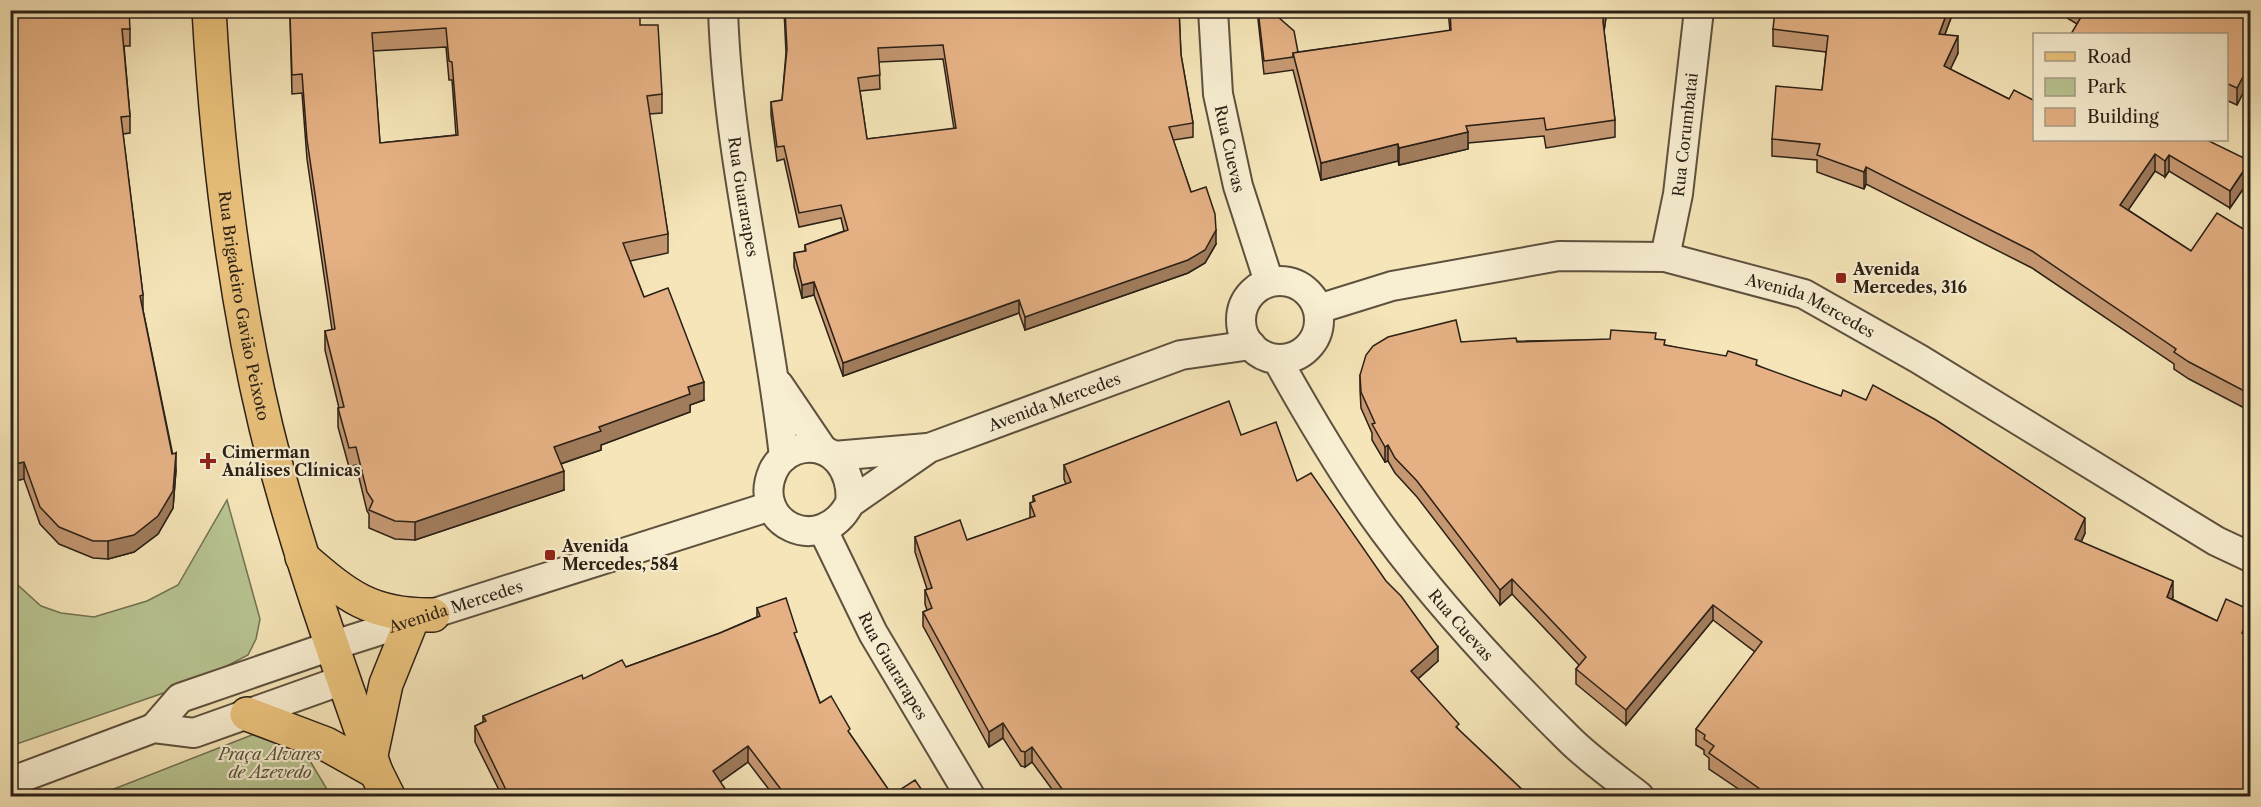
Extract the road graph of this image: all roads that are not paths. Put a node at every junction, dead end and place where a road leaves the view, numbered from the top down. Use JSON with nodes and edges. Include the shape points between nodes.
{"nodes":[{"id":1,"x":209,"y":10,"type":"edge"},
{"id":2,"x":723,"y":10,"type":"edge"},
{"id":3,"x":1213,"y":10,"type":"edge"},
{"id":4,"x":1699,"y":10,"type":"edge"},
{"id":5,"x":1665,"y":257,"type":"junction"},
{"id":6,"x":1269,"y":282,"type":"junction"},
{"id":7,"x":1318,"y":309,"type":"junction"},
{"id":8,"x":1242,"y":316,"type":"junction"},
{"id":9,"x":1251,"y":345,"type":"junction"},
{"id":10,"x":1306,"y":350,"type":"junction"},
{"id":11,"x":1181,"y":355,"type":"junction"},
{"id":12,"x":1277,"y":359,"type":"junction"},
{"id":13,"x":776,"y":381,"type":"junction"},
{"id":14,"x":1315,"y":426,"type":"junction"},
{"id":15,"x":930,"y":448,"type":"junction"},
{"id":16,"x":828,"y":453,"type":"junction"},
{"id":17,"x":784,"y":457,"type":"junction"},
{"id":18,"x":850,"y":503,"type":"junction"},
{"id":19,"x":771,"y":506,"type":"junction"},
{"id":20,"x":823,"y":531,"type":"junction"},
{"id":21,"x":302,"y":557,"type":"junction"},
{"id":22,"x":2250,"y":557,"type":"edge"},
{"id":23,"x":422,"y":619,"type":"junction"},
{"id":24,"x":331,"y":646,"type":"junction"},
{"id":25,"x":343,"y":680,"type":"junction"},
{"id":26,"x":247,"y":714,"type":"junction"},
{"id":27,"x":154,"y":728,"type":"junction"},
{"id":28,"x":378,"y":776,"type":"edge"},
{"id":29,"x":10,"y":782,"type":"edge"},
{"id":30,"x":970,"y":796,"type":"edge"},
{"id":31,"x":1639,"y":796,"type":"edge"}],
"edges":[{"from":1,"to":21,"type":"main road","name":"Rua Brigadeiro Gavião Peixoto","via":[[224,198],[243,320],[266,427]]},
{"from":2,"to":13,"type":"street","name":"Rua Guararapes","via":[[730,113]]},
{"from":3,"to":6,"type":"street","name":"Rua Cuevas","via":[[1218,94],[1238,186]]},
{"from":4,"to":5,"type":"street","name":"Rua Corumbatai","via":[[1678,194]]},
{"from":5,"to":7,"type":"street","name":"Avenida Mercedes","via":[[1559,256],[1392,286]]},
{"from":5,"to":22,"type":"street","name":"Avenida Mercedes","via":[[1804,294],[1919,359],[2216,542]]},
{"from":6,"to":7,"type":"street","via":[[1298,285]]},
{"from":6,"to":8,"type":"street","via":[[1245,302]]},
{"from":7,"to":10,"type":"street","via":[[1317,331]]},
{"from":8,"to":9,"type":"street","via":[[1243,332]]},
{"from":8,"to":11,"type":"street","name":"Avenida Mercedes"},
{"from":9,"to":11,"type":"street","name":"Avenida Mercedes"},
{"from":9,"to":12,"type":"street","via":[[1263,355]]},
{"from":10,"to":12,"type":"street"},
{"from":10,"to":14,"type":"street","name":"Rua Cuevas"},
{"from":11,"to":15,"type":"street","name":"Avenida Mercedes"},
{"from":12,"to":14,"type":"street","name":"Rua Cuevas"},
{"from":13,"to":16,"type":"street","name":"Rua Guararapes"},
{"from":13,"to":17,"type":"street","name":"Rua Guararapes"},
{"from":14,"to":31,"type":"street","name":"Rua Cuevas","via":[[1384,530],[1478,643],[1570,741]]},
{"from":15,"to":16,"type":"street","name":"Avenida Mercedes"},
{"from":15,"to":18,"type":"street","name":"Avenida Mercedes"},
{"from":16,"to":17,"type":"street","via":[[796,450]]},
{"from":16,"to":18,"type":"street","via":[[849,478]]},
{"from":17,"to":19,"type":"street","via":[[770,479]]},
{"from":18,"to":20,"type":"street","via":[[839,520]]},
{"from":19,"to":20,"type":"street","via":[[793,528],[811,533]]},
{"from":19,"to":23,"type":"street","name":"Avenida Mercedes"},
{"from":20,"to":30,"type":"street","name":"Rua Guararapes","via":[[873,633]]},
{"from":21,"to":23,"type":"main road","via":[[364,604]]},
{"from":21,"to":24,"type":"main road","name":"Rua Brigadeiro Gavião Peixoto"},
{"from":23,"to":24,"type":"street","name":"Avenida Mercedes"},
{"from":23,"to":28,"type":"main road","via":[[391,667],[383,694]]},
{"from":24,"to":25,"type":"main road","name":"Rua Brigadeiro Gavião Peixoto"},
{"from":24,"to":27,"type":"street","name":"Avenida Mercedes","via":[[180,698]]},
{"from":25,"to":26,"type":"street","name":"Avenida Mercedes"},
{"from":25,"to":28,"type":"main road","name":"Rua Brigadeiro Gavião Peixoto"},
{"from":26,"to":27,"type":"street","name":"Avenida Mercedes","via":[[194,733]]},
{"from":26,"to":28,"type":"main road","via":[[326,744]]},
{"from":27,"to":29,"type":"street","name":"Avenida Mercedes"}]}
